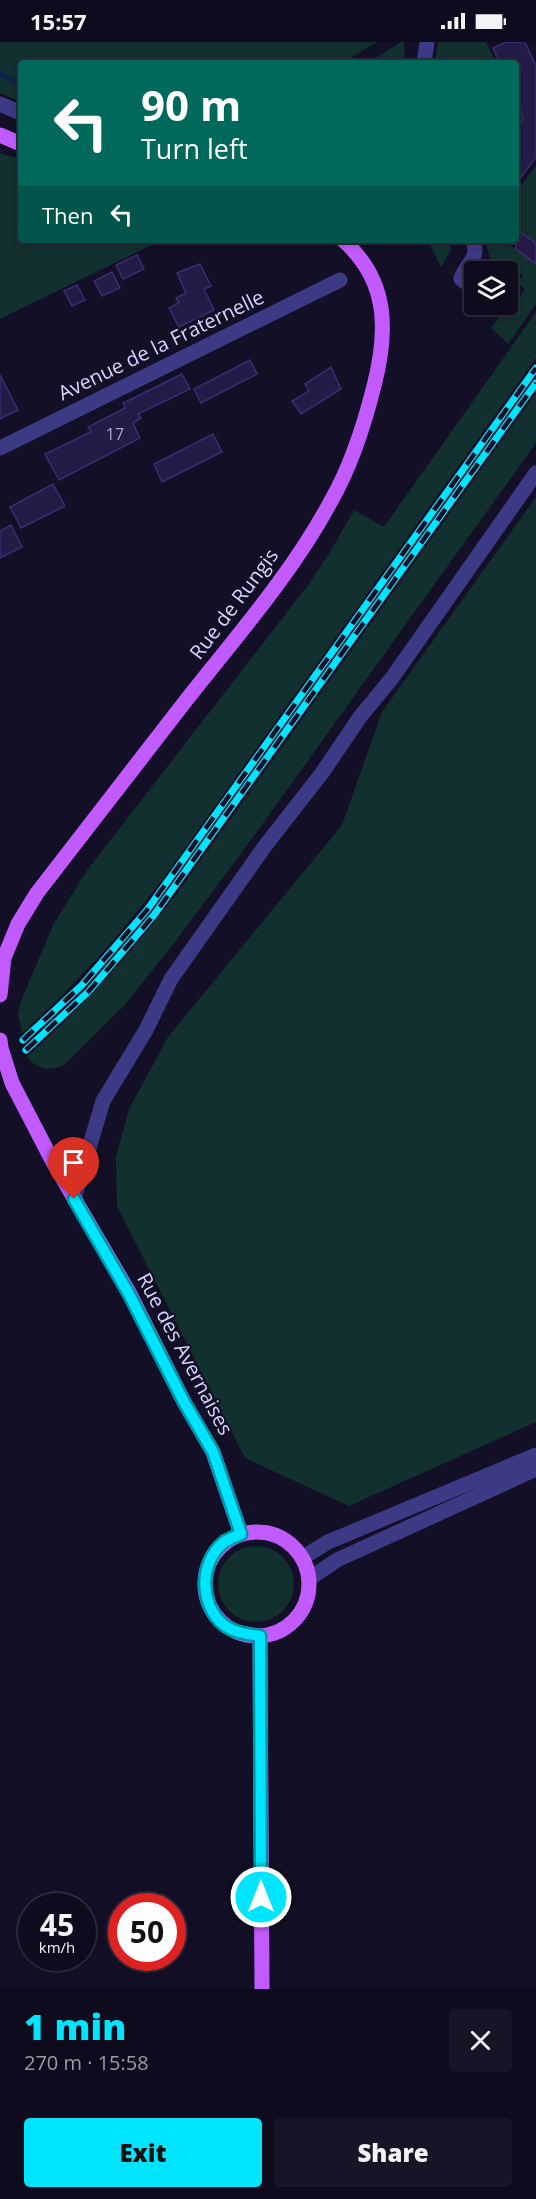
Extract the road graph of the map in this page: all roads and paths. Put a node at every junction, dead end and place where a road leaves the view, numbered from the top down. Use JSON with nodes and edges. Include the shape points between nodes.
{"nodes":[{"id":1,"x":428,"y":42,"type":"edge"},
{"id":2,"x":425,"y":60,"type":"edge"},
{"id":3,"x":0,"y":104,"type":"edge"},
{"id":4,"x":18,"y":111,"type":"edge"},
{"id":5,"x":0,"y":135,"type":"edge"},
{"id":6,"x":18,"y":143,"type":"edge"},
{"id":7,"x":346,"y":243,"type":"edge"},
{"id":8,"x":474,"y":243,"type":"edge"},
{"id":9,"x":472,"y":261,"type":"edge"},
{"id":10,"x":340,"y":280,"type":"dead end"},
{"id":11,"x":0,"y":448,"type":"edge"},
{"id":12,"x":536,"y":473,"type":"edge"},
{"id":13,"x":2,"y":959,"type":"edge"},
{"id":14,"x":0,"y":995,"type":"edge"},
{"id":15,"x":0,"y":1040,"type":"edge"},
{"id":16,"x":74,"y":1199,"type":"junction"},
{"id":17,"x":536,"y":1455,"type":"edge"},
{"id":18,"x":536,"y":1469,"type":"edge"},
{"id":19,"x":241,"y":1534,"type":"junction"},
{"id":20,"x":302,"y":1558,"type":"junction"},
{"id":21,"x":309,"y":1579,"type":"junction"},
{"id":22,"x":260,"y":1636,"type":"junction"},
{"id":23,"x":262,"y":1989,"type":"edge"}],
"edges":[{"from":1,"to":2,"type":"street"},
{"from":3,"to":4,"type":"street"},
{"from":5,"to":6,"type":"main road"},
{"from":7,"to":13,"type":"main road","name":"Rue de Rungis","via":[[364,264],[378,291],[382,343],[366,419],[332,500],[286,571],[37,893]]},
{"from":8,"to":9,"type":"street","via":[[477,250]]},
{"from":10,"to":11,"type":"street","name":"Avenue de la Fraternelle"},
{"from":12,"to":16,"type":"street","via":[[392,678],[171,979],[103,1101]]},
{"from":13,"to":14,"type":"main road"},
{"from":15,"to":16,"type":"main road","name":"Rue des Avernaises","via":[[12,1083]]},
{"from":16,"to":19,"type":"main road","name":"Rue des Avernaises","via":[[213,1452]]},
{"from":17,"to":20,"type":"street","via":[[328,1542]]},
{"from":18,"to":21,"type":"street","via":[[337,1560]]},
{"from":19,"to":20,"type":"main road","via":[[259,1531],[276,1535],[291,1544]]},
{"from":19,"to":22,"type":"main road","via":[[224,1542],[212,1557],[205,1574],[205,1593],[212,1611],[224,1625]]},
{"from":20,"to":21,"type":"main road"},
{"from":21,"to":22,"type":"main road","via":[[307,1596],[296,1617],[276,1632]]},
{"from":22,"to":23,"type":"main road"}]}
